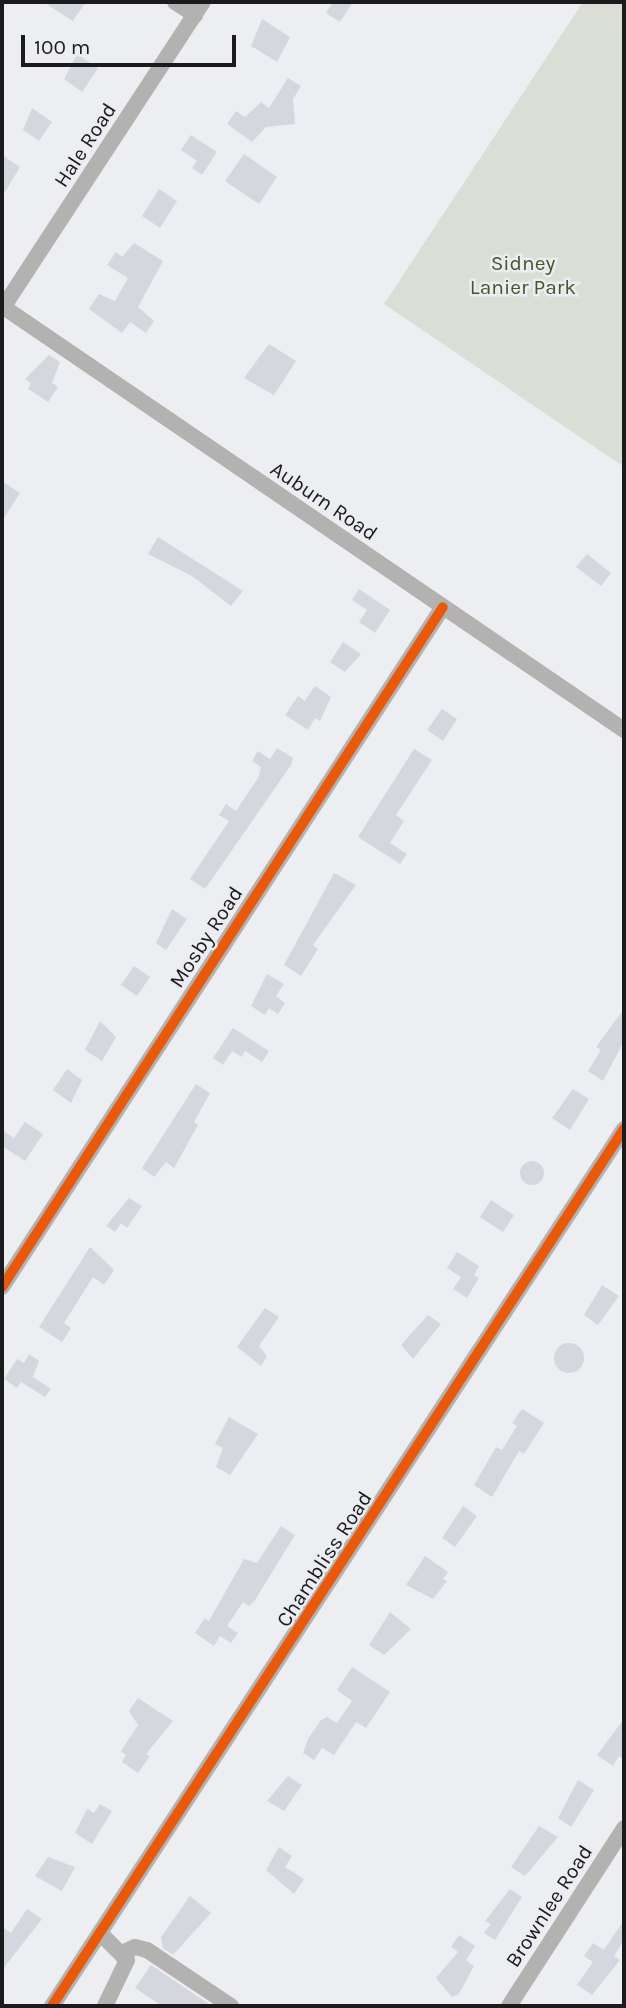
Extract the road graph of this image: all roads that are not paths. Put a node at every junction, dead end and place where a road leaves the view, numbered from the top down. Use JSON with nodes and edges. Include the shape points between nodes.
{"nodes":[{"id":1,"x":175,"y":2,"type":"edge"},
{"id":2,"x":199,"y":8,"type":"edge"},
{"id":3,"x":2,"y":307,"type":"edge"},
{"id":4,"x":443,"y":607,"type":"junction"},
{"id":5,"x":624,"y":730,"type":"edge"},
{"id":6,"x":624,"y":1129,"type":"edge"},
{"id":7,"x":2,"y":1287,"type":"edge"},
{"id":8,"x":624,"y":1828,"type":"edge"},
{"id":9,"x":100,"y":1933,"type":"junction"},
{"id":10,"x":122,"y":1953,"type":"junction"},
{"id":11,"x":52,"y":2006,"type":"edge"},
{"id":12,"x":105,"y":2006,"type":"edge"},
{"id":13,"x":231,"y":2006,"type":"edge"},
{"id":14,"x":509,"y":2006,"type":"edge"}],
"edges":[{"from":1,"to":2,"type":"street"},
{"from":2,"to":3,"type":"street","name":"Hale Road"},
{"from":3,"to":4,"type":"street","name":"Auburn Road"},
{"from":4,"to":5,"type":"street","name":"Auburn Road"},
{"from":4,"to":7,"type":"street","name":"Mosby Road"},
{"from":6,"to":9,"type":"street","name":"Chambliss Road"},
{"from":8,"to":14,"type":"street","name":"Brownlee Road"},
{"from":9,"to":10,"type":"street"},
{"from":9,"to":11,"type":"street","name":"Chambliss Road"},
{"from":10,"to":12,"type":"street","via":[[127,1960]]},
{"from":10,"to":13,"type":"street","via":[[135,1947],[147,1950]]}]}
